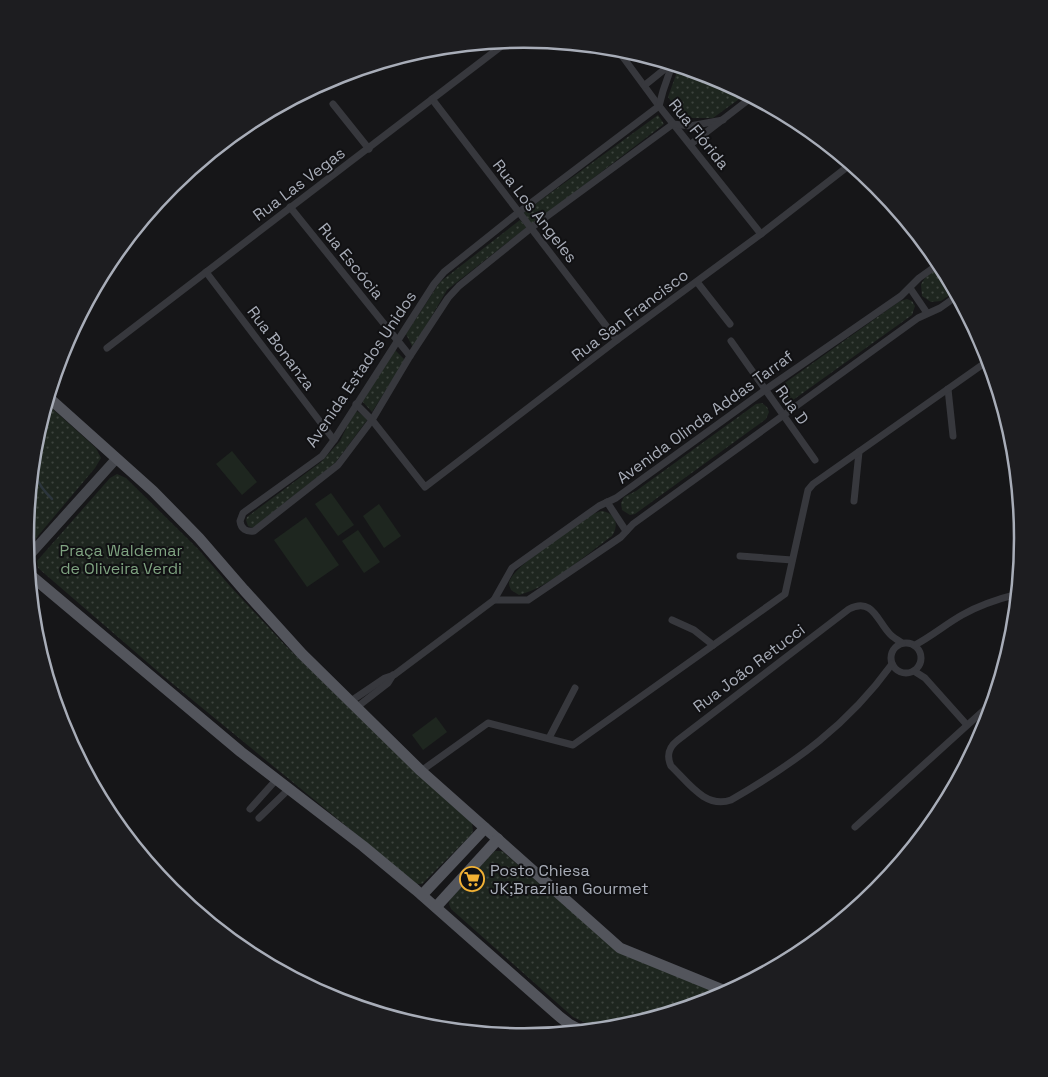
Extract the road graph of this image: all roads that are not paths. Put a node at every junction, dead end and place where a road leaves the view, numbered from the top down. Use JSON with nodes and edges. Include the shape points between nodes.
{"nodes":[{"id":1,"x":498,"y":49,"type":"edge"},
{"id":2,"x":625,"y":59,"type":"edge"},
{"id":3,"x":665,"y":69,"type":"edge"},
{"id":4,"x":670,"y":70,"type":"edge"},
{"id":5,"x":645,"y":85,"type":"junction"},
{"id":6,"x":432,"y":98,"type":"junction"},
{"id":7,"x":746,"y":102,"type":"edge"},
{"id":8,"x":332,"y":104,"type":"dead end"},
{"id":9,"x":659,"y":106,"type":"junction"},
{"id":10,"x":723,"y":120,"type":"junction"},
{"id":11,"x":673,"y":124,"type":"junction"},
{"id":12,"x":691,"y":144,"type":"junction"},
{"id":13,"x":368,"y":149,"type":"junction"},
{"id":14,"x":845,"y":169,"type":"edge"},
{"id":15,"x":290,"y":207,"type":"junction"},
{"id":16,"x":519,"y":212,"type":"junction"},
{"id":17,"x":531,"y":228,"type":"junction"},
{"id":18,"x":761,"y":234,"type":"junction"},
{"id":19,"x":933,"y":268,"type":"edge"},
{"id":20,"x":206,"y":272,"type":"junction"},
{"id":21,"x":697,"y":282,"type":"junction"},
{"id":22,"x":910,"y":288,"type":"junction"},
{"id":23,"x":952,"y":299,"type":"edge"},
{"id":24,"x":927,"y":313,"type":"junction"},
{"id":25,"x":730,"y":324,"type":"dead end"},
{"id":26,"x":396,"y":340,"type":"junction"},
{"id":27,"x":617,"y":340,"type":"junction"},
{"id":28,"x":732,"y":341,"type":"dead end"},
{"id":29,"x":107,"y":348,"type":"dead end"},
{"id":30,"x":410,"y":356,"type":"junction"},
{"id":31,"x":982,"y":365,"type":"edge"},
{"id":32,"x":948,"y":389,"type":"junction"},
{"id":33,"x":765,"y":390,"type":"junction"},
{"id":34,"x":53,"y":402,"type":"edge"},
{"id":35,"x":356,"y":404,"type":"junction"},
{"id":36,"x":783,"y":415,"type":"junction"},
{"id":37,"x":372,"y":420,"type":"junction"},
{"id":38,"x":953,"y":436,"type":"dead end"},
{"id":39,"x":334,"y":440,"type":"junction"},
{"id":40,"x":859,"y":452,"type":"junction"},
{"id":41,"x":116,"y":459,"type":"junction"},
{"id":42,"x":815,"y":460,"type":"dead end"},
{"id":43,"x":854,"y":501,"type":"dead end"},
{"id":44,"x":607,"y":502,"type":"junction"},
{"id":45,"x":626,"y":531,"type":"junction"},
{"id":46,"x":34,"y":550,"type":"edge"},
{"id":47,"x":740,"y":556,"type":"dead end"},
{"id":48,"x":792,"y":560,"type":"junction"},
{"id":49,"x":36,"y":581,"type":"edge"},
{"id":50,"x":1011,"y":596,"type":"edge"},
{"id":51,"x":494,"y":600,"type":"junction"},
{"id":52,"x":672,"y":620,"type":"dead end"},
{"id":53,"x":889,"y":634,"type":"junction"},
{"id":54,"x":902,"y":643,"type":"junction"},
{"id":55,"x":713,"y":645,"type":"junction"},
{"id":56,"x":918,"y":648,"type":"junction"},
{"id":57,"x":893,"y":649,"type":"junction"},
{"id":58,"x":894,"y":667,"type":"junction"},
{"id":59,"x":917,"y":668,"type":"junction"},
{"id":60,"x":575,"y":688,"type":"dead end"},
{"id":61,"x":354,"y":704,"type":"junction"},
{"id":62,"x":982,"y":711,"type":"edge"},
{"id":63,"x":967,"y":725,"type":"junction"},
{"id":64,"x":549,"y":738,"type":"junction"},
{"id":65,"x":421,"y":771,"type":"junction"},
{"id":66,"x":276,"y":780,"type":"junction"},
{"id":67,"x":289,"y":789,"type":"junction"},
{"id":68,"x":258,"y":800,"type":"junction"},
{"id":69,"x":250,"y":809,"type":"dead end"},
{"id":70,"x":268,"y":810,"type":"junction"},
{"id":71,"x":259,"y":818,"type":"dead end"},
{"id":72,"x":855,"y":826,"type":"dead end"},
{"id":73,"x":485,"y":828,"type":"junction"},
{"id":74,"x":498,"y":839,"type":"junction"},
{"id":75,"x":422,"y":894,"type":"junction"},
{"id":76,"x":436,"y":907,"type":"junction"},
{"id":77,"x":718,"y":988,"type":"edge"},
{"id":78,"x":573,"y":1026,"type":"edge"}],
"edges":[{"from":1,"to":6,"type":"street","name":"Rua Las Vegas"},
{"from":2,"to":5,"type":"street","name":"Rua Flórida"},
{"from":3,"to":5,"type":"street"},
{"from":4,"to":9,"type":"street"},
{"from":5,"to":9,"type":"street","name":"Rua Flórida"},
{"from":6,"to":13,"type":"street","name":"Rua Las Vegas"},
{"from":6,"to":16,"type":"street","name":"Rua Los Angeles"},
{"from":7,"to":10,"type":"street"},
{"from":8,"to":13,"type":"street"},
{"from":9,"to":11,"type":"street","name":"Rua Flórida"},
{"from":9,"to":16,"type":"street","name":"Avenida Estados Unidos"},
{"from":10,"to":11,"type":"street","via":[[690,126]]},
{"from":10,"to":12,"type":"street"},
{"from":11,"to":12,"type":"street","name":"Rua Flórida"},
{"from":11,"to":17,"type":"street","name":"Avenida Estados Unidos"},
{"from":12,"to":18,"type":"street","name":"Rua Flórida"},
{"from":13,"to":15,"type":"street","name":"Rua Las Vegas"},
{"from":14,"to":18,"type":"street","name":"Rua San Francisco"},
{"from":15,"to":20,"type":"street","name":"Rua Las Vegas"},
{"from":15,"to":26,"type":"street","name":"Rua Escócia"},
{"from":16,"to":17,"type":"street","name":"Rua Los Angeles"},
{"from":16,"to":26,"type":"street","name":"Avenida Estados Unidos","via":[[444,272]]},
{"from":17,"to":27,"type":"street","name":"Rua Los Angeles"},
{"from":17,"to":30,"type":"street","name":"Avenida Estados Unidos","via":[[459,286]]},
{"from":18,"to":21,"type":"street","name":"Rua San Francisco"},
{"from":19,"to":22,"type":"street","name":"Avenida Olinda Addas Tarraf"},
{"from":20,"to":29,"type":"street","name":"Rua Las Vegas"},
{"from":20,"to":39,"type":"street","name":"Rua Bonanza"},
{"from":21,"to":25,"type":"street"},
{"from":21,"to":27,"type":"street","name":"Rua San Francisco"},
{"from":22,"to":24,"type":"street"},
{"from":22,"to":33,"type":"street","name":"Avenida Olinda Addas Tarraf"},
{"from":23,"to":24,"type":"street"},
{"from":24,"to":36,"type":"street"},
{"from":26,"to":30,"type":"street","name":"Rua Escócia"},
{"from":26,"to":35,"type":"street","name":"Avenida Estados Unidos"},
{"from":27,"to":37,"type":"street","name":"Rua San Francisco","via":[[425,487]]},
{"from":28,"to":33,"type":"street","name":"Rua D"},
{"from":30,"to":37,"type":"street","name":"Avenida Estados Unidos"},
{"from":31,"to":32,"type":"street"},
{"from":32,"to":38,"type":"street"},
{"from":32,"to":40,"type":"street"},
{"from":33,"to":36,"type":"street","name":"Rua D"},
{"from":33,"to":44,"type":"street","name":"Avenida Olinda Addas Tarraf"},
{"from":34,"to":41,"type":"main road"},
{"from":35,"to":37,"type":"street"},
{"from":35,"to":39,"type":"street","name":"Avenida Estados Unidos"},
{"from":36,"to":42,"type":"street","name":"Rua D"},
{"from":36,"to":45,"type":"street"},
{"from":37,"to":39,"type":"street","name":"Avenida Estados Unidos","via":[[338,465],[254,531],[243,529],[240,521],[243,513],[322,456]]},
{"from":40,"to":43,"type":"street"},
{"from":40,"to":48,"type":"street","via":[[818,479],[808,490]]},
{"from":41,"to":46,"type":"street"},
{"from":41,"to":61,"type":"main road","via":[[200,538],[302,654]]},
{"from":44,"to":45,"type":"street"},
{"from":44,"to":51,"type":"street","name":"Avenida Olinda Addas Tarraf","via":[[512,568]]},
{"from":45,"to":51,"type":"street","via":[[528,600]]},
{"from":47,"to":48,"type":"street"},
{"from":48,"to":55,"type":"street","via":[[785,594]]},
{"from":49,"to":66,"type":"main road"},
{"from":50,"to":56,"type":"street","via":[[962,615]]},
{"from":51,"to":61,"type":"street","name":"Avenida Olinda Addas Tarraf","via":[[394,675],[388,683]]},
{"from":52,"to":55,"type":"street","via":[[694,630]]},
{"from":53,"to":54,"type":"street"},
{"from":53,"to":57,"type":"street"},
{"from":53,"to":58,"type":"street","name":"Rua João Retucci","via":[[874,611],[864,606],[849,609],[678,740],[672,745],[668,759],[671,766],[709,801],[724,803],[776,774],[814,746]]},
{"from":54,"to":56,"type":"street","via":[[909,642]]},
{"from":54,"to":57,"type":"street"},
{"from":55,"to":64,"type":"street","via":[[573,745]]},
{"from":56,"to":59,"type":"street","via":[[922,658]]},
{"from":57,"to":58,"type":"street"},
{"from":58,"to":59,"type":"street","via":[[905,673]]},
{"from":59,"to":63,"type":"street"},
{"from":60,"to":64,"type":"street"},
{"from":61,"to":65,"type":"main road"},
{"from":62,"to":63,"type":"street"},
{"from":63,"to":72,"type":"street"},
{"from":64,"to":65,"type":"street","via":[[488,723]]},
{"from":65,"to":73,"type":"main road"},
{"from":66,"to":67,"type":"main road"},
{"from":66,"to":68,"type":"street"},
{"from":67,"to":70,"type":"street"},
{"from":67,"to":75,"type":"main road"},
{"from":68,"to":69,"type":"street"},
{"from":68,"to":70,"type":"street"},
{"from":70,"to":71,"type":"street"},
{"from":73,"to":74,"type":"main road"},
{"from":73,"to":75,"type":"main road"},
{"from":74,"to":76,"type":"main road"},
{"from":74,"to":77,"type":"main road","via":[[620,948]]},
{"from":75,"to":76,"type":"main road"},
{"from":76,"to":78,"type":"main road"}]}
